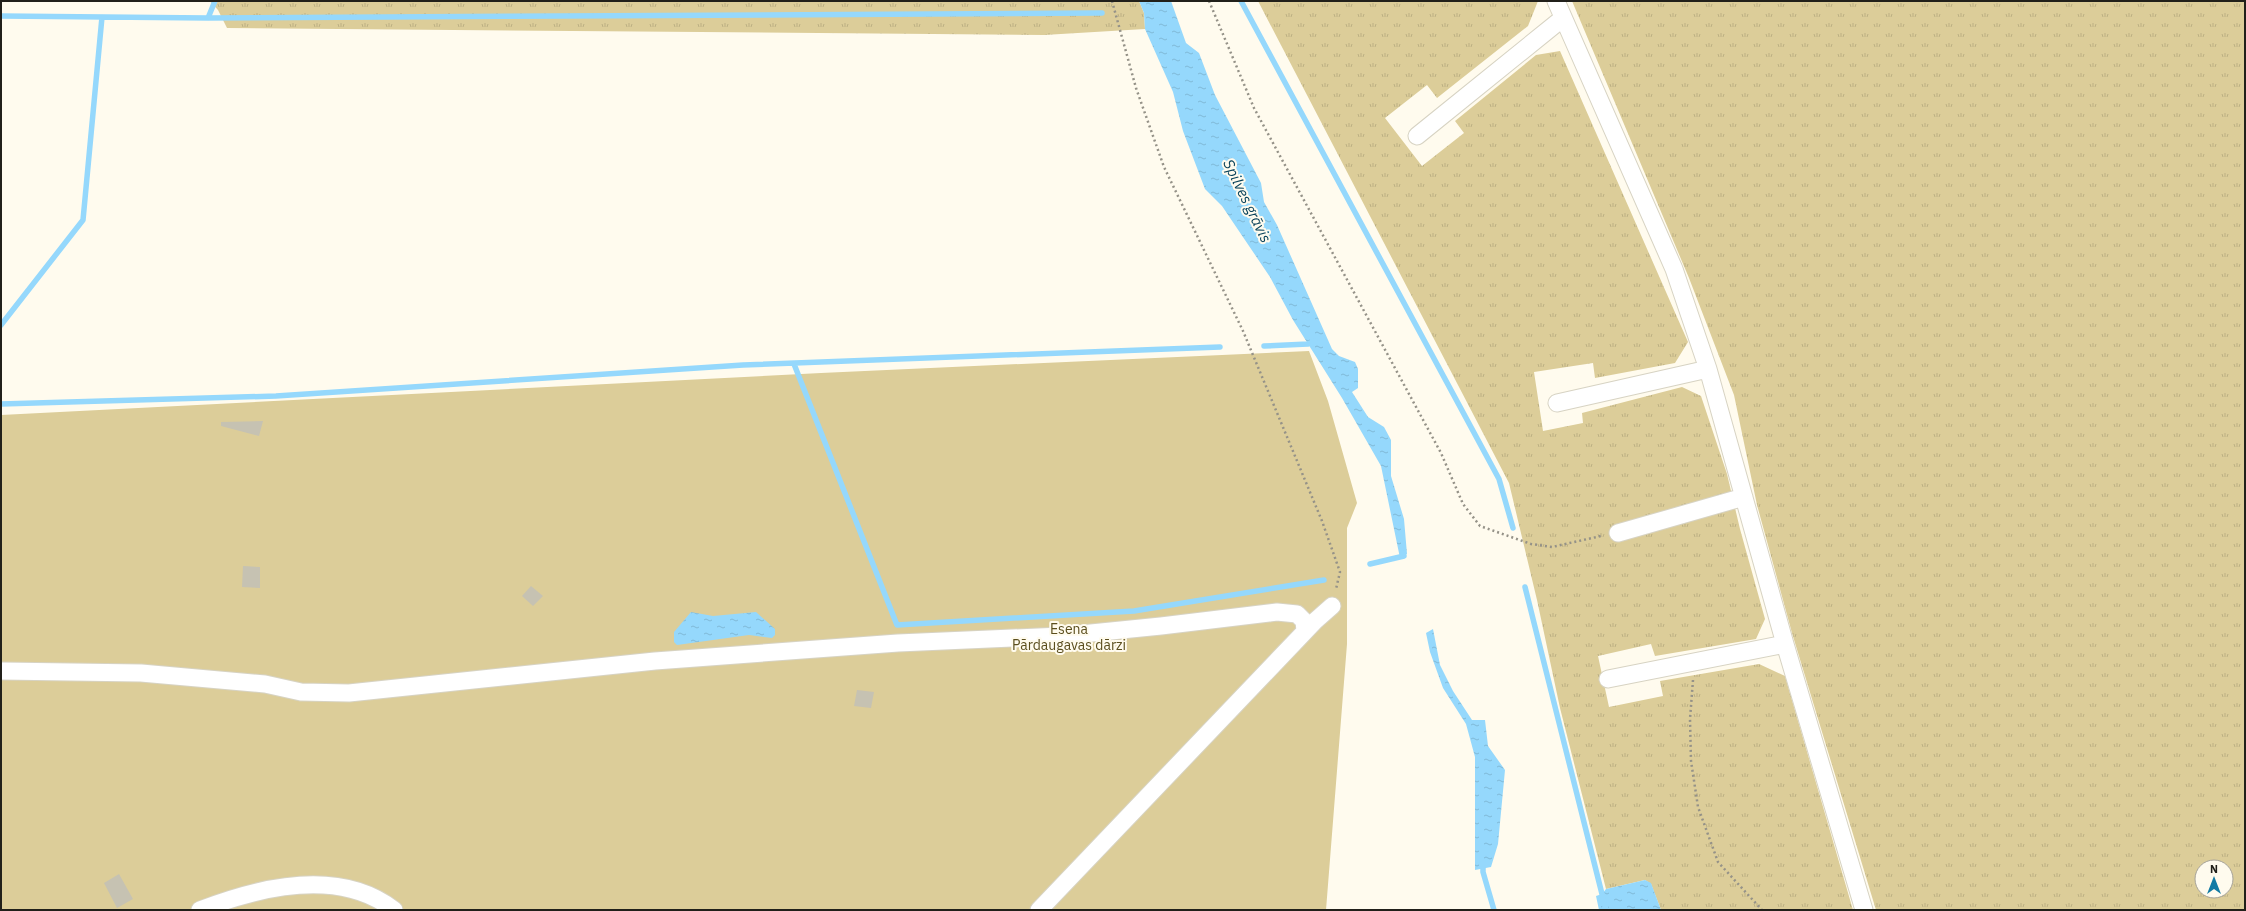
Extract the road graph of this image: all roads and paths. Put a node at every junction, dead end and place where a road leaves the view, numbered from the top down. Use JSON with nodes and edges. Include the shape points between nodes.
{"nodes":[{"id":1,"x":1112,"y":1,"type":"edge"},
{"id":2,"x":1210,"y":1,"type":"edge"},
{"id":3,"x":1556,"y":1,"type":"edge"},
{"id":4,"x":1563,"y":18,"type":"junction"},
{"id":5,"x":1417,"y":136,"type":"dead end"},
{"id":6,"x":1708,"y":369,"type":"junction"},
{"id":7,"x":1557,"y":403,"type":"dead end"},
{"id":8,"x":1744,"y":496,"type":"junction"},
{"id":9,"x":1618,"y":533,"type":"joint"},
{"id":10,"x":1332,"y":606,"type":"joint"},
{"id":11,"x":1305,"y":631,"type":"junction"},
{"id":12,"x":1785,"y":644,"type":"junction"},
{"id":13,"x":1696,"y":662,"type":"junction"},
{"id":14,"x":1,"y":671,"type":"edge"},
{"id":15,"x":1608,"y":679,"type":"dead end"},
{"id":16,"x":200,"y":910,"type":"edge"},
{"id":17,"x":394,"y":910,"type":"edge"},
{"id":18,"x":1039,"y":910,"type":"edge"},
{"id":19,"x":1762,"y":910,"type":"edge"},
{"id":20,"x":1864,"y":910,"type":"edge"}],
"edges":[{"from":1,"to":10,"type":"path","via":[[1136,88],[1164,167],[1243,331],[1322,521],[1340,572]]},
{"from":2,"to":9,"type":"path","via":[[1254,108],[1441,453],[1462,504],[1480,526],[1530,544],[1552,547]]},
{"from":3,"to":4,"type":"street"},
{"from":4,"to":5,"type":"street"},
{"from":4,"to":6,"type":"street","via":[[1674,269]]},
{"from":6,"to":7,"type":"street"},
{"from":6,"to":8,"type":"street"},
{"from":8,"to":9,"type":"street"},
{"from":8,"to":12,"type":"street"},
{"from":10,"to":11,"type":"street"},
{"from":11,"to":14,"type":"street","via":[[1304,621],[1297,614],[1277,612],[1060,636],[898,643],[663,660],[349,693],[302,692],[265,684],[141,673]]},
{"from":11,"to":18,"type":"street"},
{"from":12,"to":13,"type":"street"},
{"from":12,"to":20,"type":"street"},
{"from":13,"to":15,"type":"street"},
{"from":13,"to":19,"type":"path","via":[[1690,726],[1691,761],[1698,807],[1718,862]]},
{"from":16,"to":17,"type":"street","via":[[230,898],[269,890],[337,886],[380,899]]}]}
